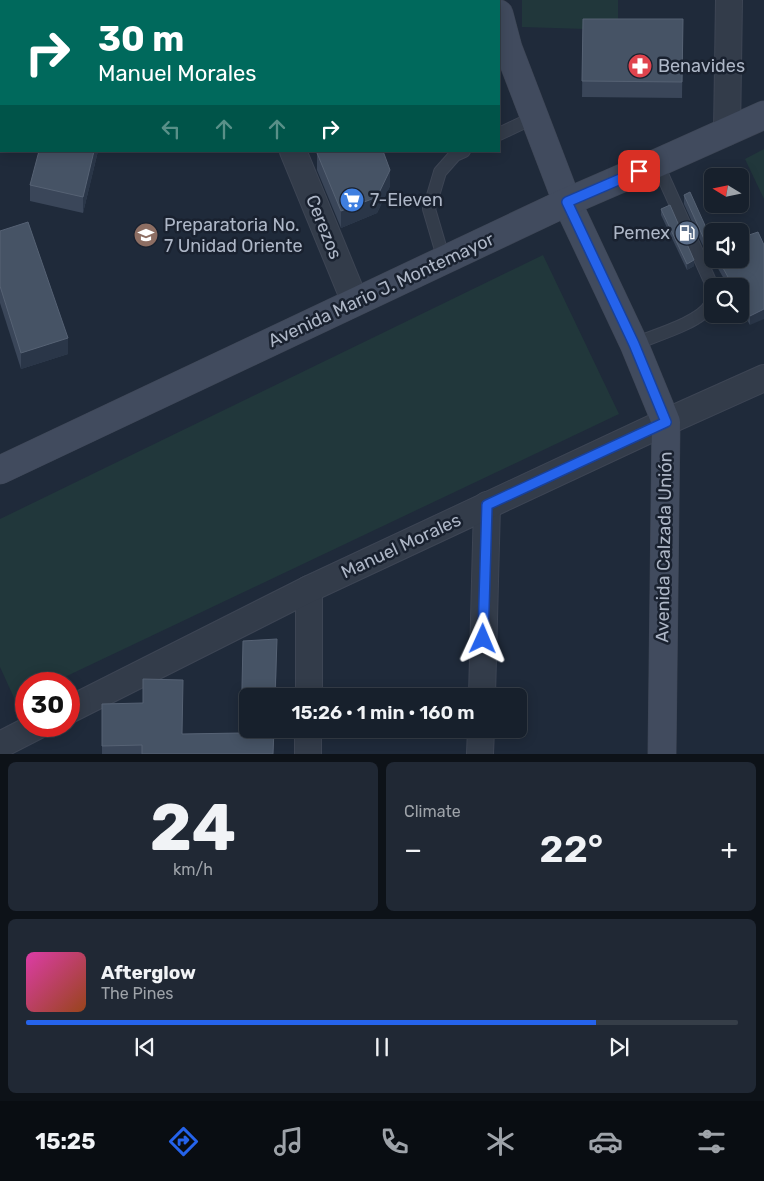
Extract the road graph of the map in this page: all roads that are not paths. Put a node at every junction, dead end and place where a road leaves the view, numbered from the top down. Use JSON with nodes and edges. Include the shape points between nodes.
{"nodes":[{"id":1,"x":729,"y":0,"type":"edge"},
{"id":2,"x":500,"y":18,"type":"edge"},
{"id":3,"x":764,"y":115,"type":"edge"},
{"id":4,"x":535,"y":117,"type":"junction"},
{"id":5,"x":727,"y":132,"type":"junction"},
{"id":6,"x":500,"y":134,"type":"edge"},
{"id":7,"x":292,"y":152,"type":"edge"},
{"id":8,"x":462,"y":152,"type":"edge"},
{"id":9,"x":657,"y":163,"type":"junction"},
{"id":10,"x":567,"y":202,"type":"junction"},
{"id":11,"x":444,"y":260,"type":"junction"},
{"id":12,"x":355,"y":302,"type":"junction"},
{"id":13,"x":634,"y":344,"type":"junction"},
{"id":14,"x":764,"y":378,"type":"edge"},
{"id":15,"x":666,"y":422,"type":"junction"},
{"id":16,"x":0,"y":470,"type":"edge"},
{"id":17,"x":487,"y":505,"type":"junction"},
{"id":18,"x":309,"y":589,"type":"junction"},
{"id":19,"x":308,"y":688,"type":"edge"},
{"id":20,"x":482,"y":688,"type":"edge"},
{"id":21,"x":80,"y":704,"type":"edge"},
{"id":22,"x":16,"y":737,"type":"edge"},
{"id":23,"x":308,"y":738,"type":"edge"},
{"id":24,"x":481,"y":738,"type":"edge"},
{"id":25,"x":0,"y":745,"type":"edge"},
{"id":26,"x":308,"y":754,"type":"edge"},
{"id":27,"x":480,"y":754,"type":"edge"},
{"id":28,"x":662,"y":754,"type":"edge"}],
"edges":[{"from":1,"to":5,"type":"street"},
{"from":2,"to":4,"type":"main road","name":"Avenida Calzada Unión","via":[[508,48]]},
{"from":3,"to":5,"type":"main road","name":"Avenida Mario J. Montemayor"},
{"from":4,"to":6,"type":"lane"},
{"from":4,"to":10,"type":"main road","name":"Avenida Calzada Unión"},
{"from":5,"to":9,"type":"main road","name":"Avenida Mario J. Montemayor"},
{"from":7,"to":12,"type":"street","name":"Cerezos"},
{"from":8,"to":11,"type":"lane","via":[[440,172],[429,209]]},
{"from":9,"to":10,"type":"main road","name":"Avenida Mario J. Montemayor"},
{"from":9,"to":13,"type":"lane","via":[[710,281],[712,298],[705,312],[689,323]]},
{"from":10,"to":11,"type":"main road","name":"Avenida Mario J. Montemayor"},
{"from":10,"to":13,"type":"main road","name":"Avenida Calzada Unión"},
{"from":11,"to":12,"type":"main road","name":"Avenida Mario J. Montemayor"},
{"from":12,"to":16,"type":"main road","name":"Avenida Mario J. Montemayor"},
{"from":13,"to":15,"type":"main road","name":"Avenida Calzada Unión"},
{"from":14,"to":15,"type":"street","name":"Manuel Morales"},
{"from":15,"to":17,"type":"street","name":"Manuel Morales"},
{"from":15,"to":28,"type":"main road","name":"Avenida Calzada Unión"},
{"from":17,"to":18,"type":"street","name":"Manuel Morales"},
{"from":17,"to":20,"type":"street"},
{"from":18,"to":19,"type":"street"},
{"from":18,"to":21,"type":"street","name":"Manuel Morales"},
{"from":22,"to":25,"type":"street"},
{"from":23,"to":26,"type":"street"},
{"from":24,"to":27,"type":"street"}]}
